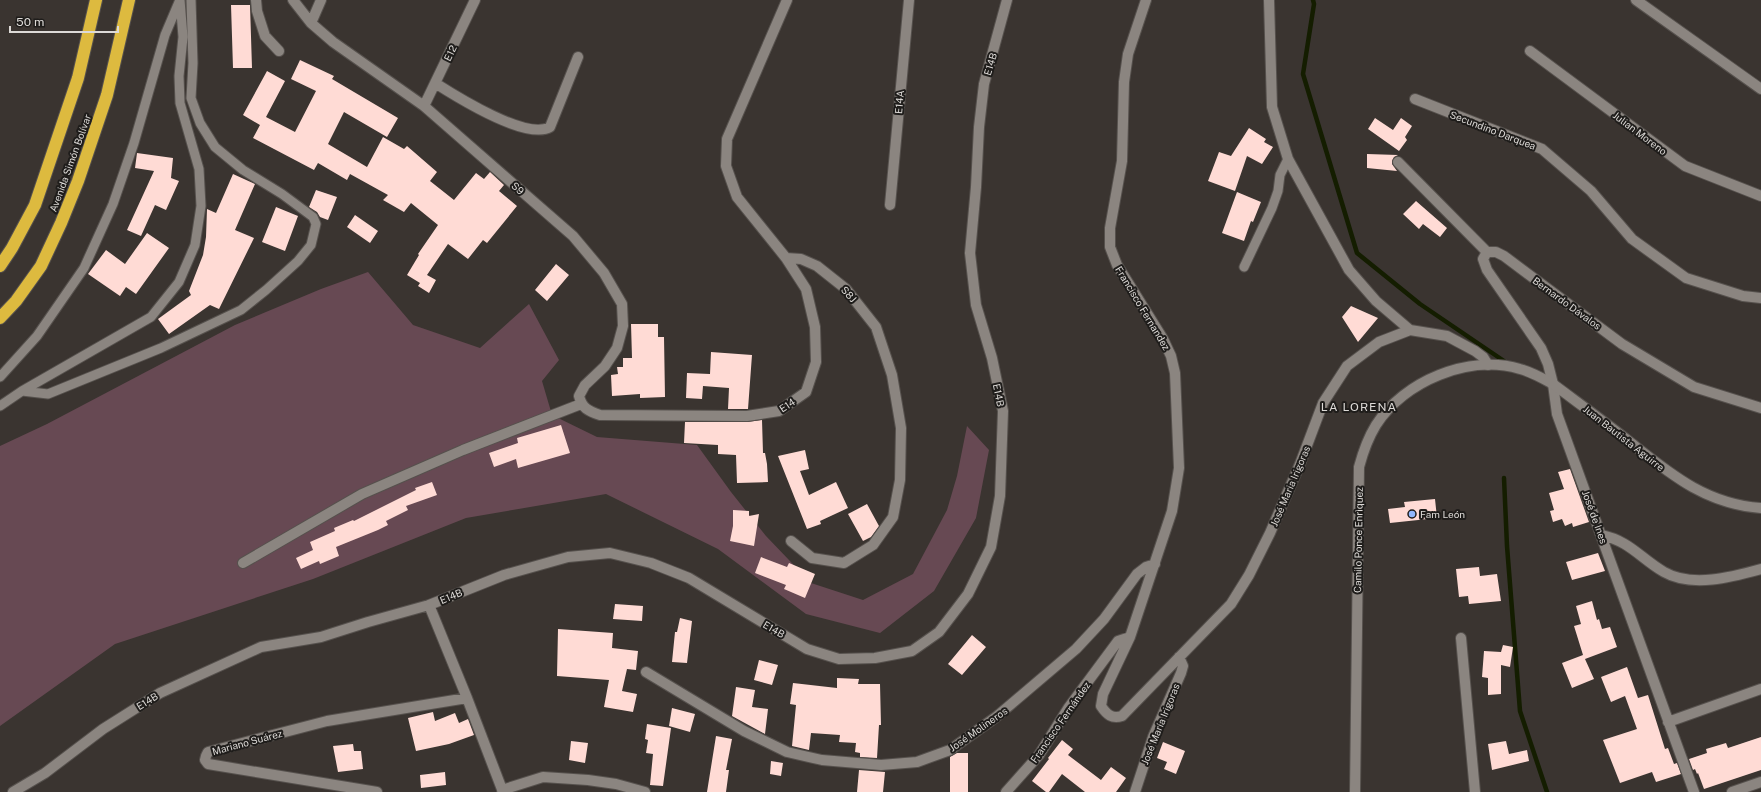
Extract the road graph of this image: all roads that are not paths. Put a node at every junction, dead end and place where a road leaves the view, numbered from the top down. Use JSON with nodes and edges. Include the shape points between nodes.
{"nodes":[{"id":1,"x":96,"y":0,"type":"edge"},
{"id":2,"x":129,"y":0,"type":"edge"},
{"id":3,"x":191,"y":0,"type":"edge"},
{"id":4,"x":256,"y":0,"type":"edge"},
{"id":5,"x":293,"y":0,"type":"edge"},
{"id":6,"x":321,"y":0,"type":"edge"},
{"id":7,"x":475,"y":0,"type":"edge"},
{"id":8,"x":787,"y":0,"type":"edge"},
{"id":9,"x":909,"y":0,"type":"edge"},
{"id":10,"x":1007,"y":0,"type":"edge"},
{"id":11,"x":1146,"y":0,"type":"edge"},
{"id":12,"x":1269,"y":0,"type":"edge"},
{"id":13,"x":1636,"y":0,"type":"edge"},
{"id":14,"x":180,"y":1,"type":"edge"},
{"id":15,"x":310,"y":23,"type":"junction"},
{"id":16,"x":279,"y":51,"type":"dead end"},
{"id":17,"x":1530,"y":51,"type":"dead end"},
{"id":18,"x":578,"y":57,"type":"dead end"},
{"id":19,"x":435,"y":83,"type":"junction"},
{"id":20,"x":1761,"y":89,"type":"edge"},
{"id":21,"x":1415,"y":99,"type":"dead end"},
{"id":22,"x":424,"y":106,"type":"junction"},
{"id":23,"x":1288,"y":159,"type":"junction"},
{"id":24,"x":1398,"y":162,"type":"dead end"},
{"id":25,"x":1761,"y":196,"type":"edge"},
{"id":26,"x":890,"y":205,"type":"dead end"},
{"id":27,"x":1487,"y":252,"type":"junction"},
{"id":28,"x":786,"y":258,"type":"junction"},
{"id":29,"x":0,"y":266,"type":"edge"},
{"id":30,"x":1244,"y":267,"type":"dead end"},
{"id":31,"x":1761,"y":298,"type":"edge"},
{"id":32,"x":0,"y":318,"type":"edge"},
{"id":33,"x":1410,"y":330,"type":"junction"},
{"id":34,"x":1488,"y":365,"type":"junction"},
{"id":35,"x":0,"y":377,"type":"edge"},
{"id":36,"x":1553,"y":384,"type":"junction"},
{"id":37,"x":22,"y":391,"type":"junction"},
{"id":38,"x":581,"y":404,"type":"junction"},
{"id":39,"x":0,"y":406,"type":"edge"},
{"id":40,"x":1761,"y":408,"type":"edge"},
{"id":41,"x":1761,"y":508,"type":"edge"},
{"id":42,"x":1601,"y":534,"type":"junction"},
{"id":43,"x":791,"y":540,"type":"dead end"},
{"id":44,"x":243,"y":563,"type":"dead end"},
{"id":45,"x":1154,"y":564,"type":"junction"},
{"id":46,"x":1761,"y":569,"type":"edge"},
{"id":47,"x":429,"y":605,"type":"junction"},
{"id":48,"x":1130,"y":637,"type":"junction"},
{"id":49,"x":1461,"y":638,"type":"dead end"},
{"id":50,"x":1179,"y":658,"type":"junction"},
{"id":51,"x":646,"y":672,"type":"dead end"},
{"id":52,"x":1761,"y":689,"type":"edge"},
{"id":53,"x":467,"y":698,"type":"junction"},
{"id":54,"x":1668,"y":722,"type":"junction"},
{"id":55,"x":1761,"y":782,"type":"edge"},
{"id":56,"x":502,"y":791,"type":"edge"},
{"id":57,"x":13,"y":792,"type":"edge"},
{"id":58,"x":377,"y":792,"type":"edge"},
{"id":59,"x":645,"y":792,"type":"edge"},
{"id":60,"x":1006,"y":792,"type":"edge"},
{"id":61,"x":1135,"y":792,"type":"edge"},
{"id":62,"x":1355,"y":792,"type":"edge"},
{"id":63,"x":1475,"y":792,"type":"edge"},
{"id":64,"x":1694,"y":792,"type":"edge"},
{"id":65,"x":1732,"y":792,"type":"edge"}],
"edges":[{"from":1,"to":29,"type":"highway","name":"Avenida Simón Bolívar","via":[[78,78],[35,205]]},
{"from":2,"to":32,"type":"highway","name":"Avenida Simón Bolívar","via":[[107,95],[61,223],[41,266],[16,301]]},
{"from":3,"to":37,"type":"lane","via":[[191,98],[200,123],[215,147],[243,170],[313,217],[316,224],[310,245],[292,266],[241,310],[161,348],[48,394]]},
{"from":4,"to":16,"type":"street","via":[[265,36]]},
{"from":5,"to":15,"type":"street","name":"S9"},
{"from":6,"to":15,"type":"street"},
{"from":7,"to":19,"type":"street","name":"E12"},
{"from":8,"to":28,"type":"street","via":[[726,139],[726,166],[736,197]]},
{"from":9,"to":26,"type":"street","name":"E14A"},
{"from":10,"to":47,"type":"street","name":"E14B","via":[[984,84],[970,253],[976,305],[992,358],[1003,411],[1000,496],[991,547],[968,594],[939,632],[912,651],[875,658],[839,658],[807,649],[689,578],[651,563],[610,553],[568,557],[504,574]]},
{"from":11,"to":45,"type":"street","name":"Francisco Fernandez","via":[[1127,61],[1122,161],[1110,228],[1110,247],[1117,265],[1163,339],[1175,373],[1178,468],[1172,511]]},
{"from":12,"to":23,"type":"street","via":[[1272,107]]},
{"from":13,"to":20,"type":"street"},
{"from":14,"to":35,"type":"lane","via":[[165,34],[134,143],[113,204],[84,268],[37,336]]},
{"from":14,"to":37,"type":"lane","via":[[183,37],[179,76],[180,103],[199,169],[201,206],[195,245],[179,282],[151,317]]},
{"from":15,"to":22,"type":"street","name":"S9","via":[[357,60]]},
{"from":17,"to":25,"type":"street","name":"Julian Moreno","via":[[1685,166]]},
{"from":18,"to":19,"type":"street","via":[[550,127],[546,130],[523,128],[490,115]]},
{"from":19,"to":22,"type":"street","name":"E12"},
{"from":21,"to":31,"type":"street","name":"Secundino Darquea","via":[[1542,149],[1591,191],[1632,239],[1686,278],[1743,296]]},
{"from":22,"to":38,"type":"street","name":"S9","via":[[573,236],[604,273],[622,304],[623,326],[617,348],[605,366],[585,385],[579,396]]},
{"from":23,"to":30,"type":"lane","via":[[1280,175],[1272,208]]},
{"from":23,"to":33,"type":"street","via":[[1349,270],[1376,301]]},
{"from":24,"to":27,"type":"street","name":"Bernardo Dávalos"},
{"from":27,"to":36,"type":"street","name":"José de Ines","via":[[1483,259],[1487,270],[1541,348]]},
{"from":27,"to":40,"type":"street","name":"Bernardo Dávalos","via":[[1496,252],[1504,256],[1622,344],[1694,387]]},
{"from":28,"to":38,"type":"street","name":"E14","via":[[806,289],[815,326],[816,362],[806,392],[779,411],[747,416],[600,415],[589,411]]},
{"from":28,"to":43,"type":"street","name":"S8J","via":[[801,259],[817,266],[846,289],[876,327],[892,375],[901,428],[900,480],[893,517],[873,546],[844,563],[812,558]]},
{"from":33,"to":34,"type":"street","via":[[1448,336],[1475,350]]},
{"from":33,"to":50,"type":"street","name":"José Maria Irigoras","via":[[1380,342],[1347,366],[1324,403],[1297,471],[1250,575],[1231,604]]},
{"from":34,"to":36,"type":"street","name":"Juan Bautista Aguirre","via":[[1518,368]]},
{"from":34,"to":62,"type":"street","name":"Camilo Ponce Enrìquez","via":[[1443,373],[1428,379],[1400,397],[1376,425],[1365,446],[1359,467]]},
{"from":36,"to":41,"type":"street","name":"Juan Bautista Aguirre","via":[[1669,473],[1698,492],[1731,503]]},
{"from":36,"to":42,"type":"street","name":"José de Ines","via":[[1557,414]]},
{"from":37,"to":39,"type":"lane"},
{"from":38,"to":44,"type":"street","via":[[483,441],[362,494]]},
{"from":42,"to":46,"type":"street","via":[[1615,538],[1665,572],[1690,580],[1716,580]]},
{"from":42,"to":54,"type":"street","name":"José de Ines"},
{"from":45,"to":48,"type":"street","name":"Francisco Fernandez"},
{"from":45,"to":51,"type":"street","name":"José Molineros","via":[[1137,574],[1104,619],[1076,650],[996,717],[950,750],[917,762],[881,765],[822,760],[787,752],[744,731]]},
{"from":47,"to":53,"type":"street"},
{"from":47,"to":57,"type":"street","name":"E14B","via":[[321,638],[261,646],[160,693],[103,729],[45,773]]},
{"from":48,"to":50,"type":"street","name":"José Maria Irigoras","via":[[1102,701],[1101,706],[1109,716],[1122,716]]},
{"from":48,"to":60,"type":"street","name":"Francisco Fernández","via":[[1118,641],[1069,707],[1039,755]]},
{"from":49,"to":63,"type":"street"},
{"from":50,"to":61,"type":"street","name":"José María Irigoras","via":[[1183,666],[1181,673],[1154,737]]},
{"from":52,"to":54,"type":"street"},
{"from":53,"to":56,"type":"street"},
{"from":53,"to":58,"type":"street","name":"Mariano Suárez","via":[[327,721],[208,752],[205,760],[208,764]]},
{"from":54,"to":64,"type":"street","name":"José de Ines"},
{"from":55,"to":65,"type":"street"},
{"from":56,"to":59,"type":"street","via":[[543,777],[616,784]]}]}
